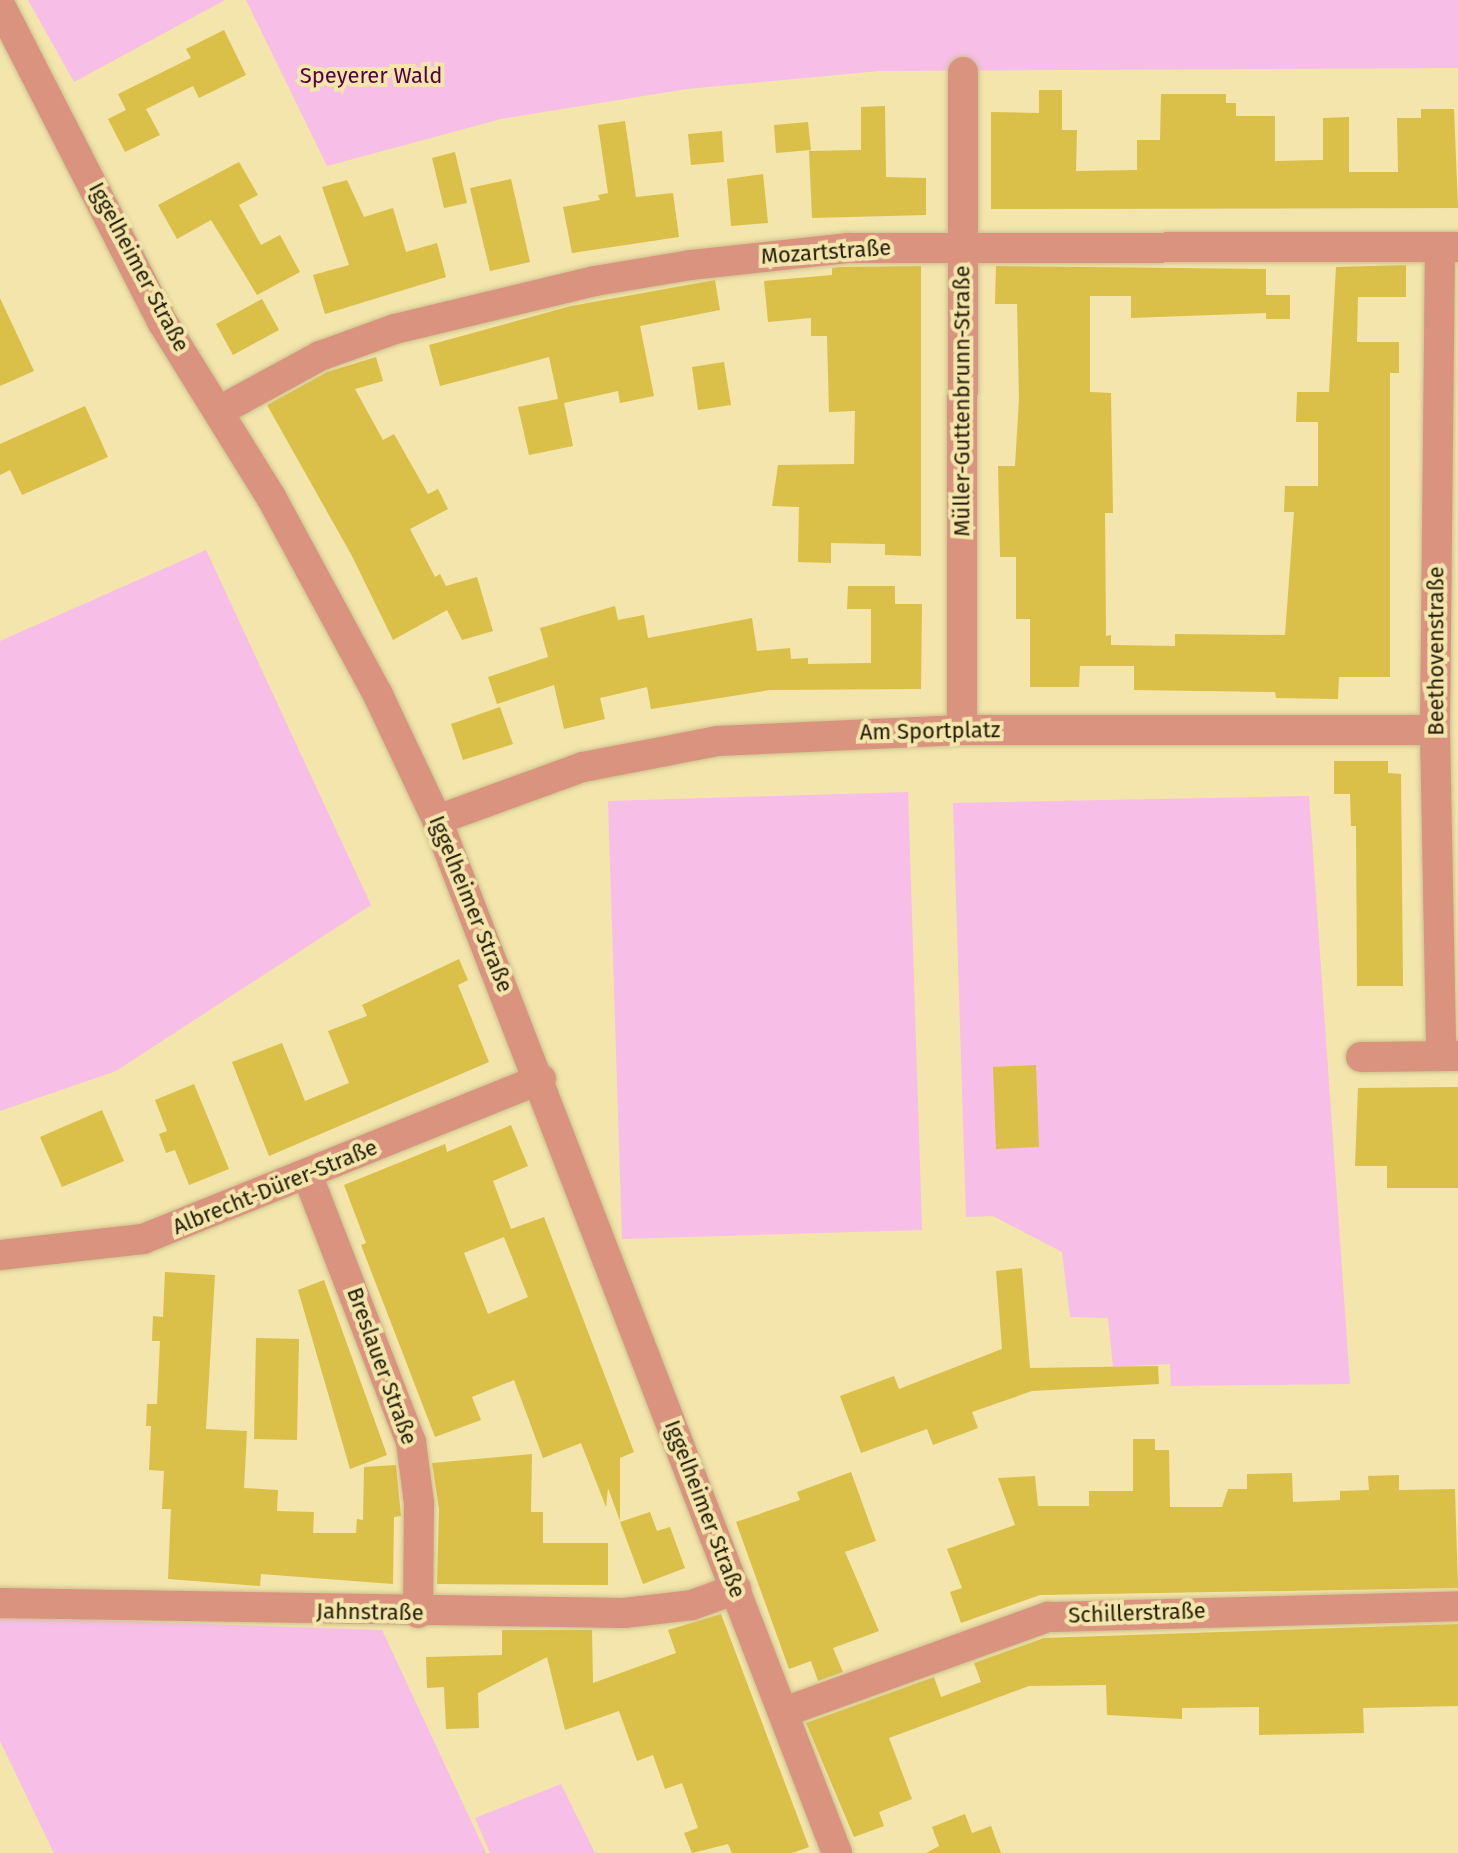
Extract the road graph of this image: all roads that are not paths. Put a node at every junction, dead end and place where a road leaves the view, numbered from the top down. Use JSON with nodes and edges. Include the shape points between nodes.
{"nodes":[{"id":1,"x":0,"y":5,"type":"edge"},
{"id":2,"x":963,"y":72,"type":"dead end"},
{"id":3,"x":962,"y":246,"type":"junction"},
{"id":4,"x":1449,"y":247,"type":"edge"},
{"id":5,"x":221,"y":410,"type":"junction"},
{"id":6,"x":962,"y":730,"type":"junction"},
{"id":7,"x":1435,"y":730,"type":"junction"},
{"id":8,"x":437,"y":820,"type":"junction"},
{"id":9,"x":1450,"y":1056,"type":"edge"},
{"id":10,"x":1361,"y":1057,"type":"dead end"},
{"id":11,"x":541,"y":1079,"type":"junction"},
{"id":12,"x":307,"y":1174,"type":"junction"},
{"id":13,"x":0,"y":1255,"type":"edge"},
{"id":14,"x":736,"y":1589,"type":"junction"},
{"id":15,"x":0,"y":1603,"type":"edge"},
{"id":16,"x":1458,"y":1606,"type":"edge"},
{"id":17,"x":418,"y":1613,"type":"junction"},
{"id":18,"x":784,"y":1712,"type":"junction"},
{"id":19,"x":837,"y":1853,"type":"edge"}],
"edges":[{"from":1,"to":5,"type":"street","name":"Iggelheimer Straße","via":[[163,323]]},
{"from":2,"to":3,"type":"street","name":"Müller-Guttenbrunn-Straße"},
{"from":3,"to":4,"type":"street","name":"Mozartstraße"},
{"from":3,"to":5,"type":"street","name":"Mozartstraße","via":[[764,256],[595,281],[350,343]]},
{"from":3,"to":6,"type":"street","name":"Müller-Guttenbrunn-Straße"},
{"from":4,"to":7,"type":"street","name":"Beethovenstraße"},
{"from":5,"to":8,"type":"street","name":"Iggelheimer Straße","via":[[378,695]]},
{"from":6,"to":7,"type":"street","name":"Am Sportplatz"},
{"from":6,"to":8,"type":"street","name":"Am Sportplatz","via":[[793,734],[650,752],[583,767]]},
{"from":7,"to":9,"type":"street","name":"Beethovenstraße"},
{"from":8,"to":11,"type":"street","name":"Iggelheimer Straße"},
{"from":9,"to":10,"type":"street"},
{"from":11,"to":12,"type":"street","name":"Albrecht-Dürer-Straße"},
{"from":11,"to":14,"type":"street","name":"Iggelheimer Straße"},
{"from":12,"to":13,"type":"street","name":"Albrecht-Dürer-Straße","via":[[143,1239]]},
{"from":12,"to":17,"type":"street","name":"Breslauer Straße","via":[[411,1442],[419,1503]]},
{"from":14,"to":17,"type":"street","name":"Jahnstraße","via":[[661,1612]]},
{"from":14,"to":18,"type":"street","name":"Iggelheimer Straße"},
{"from":15,"to":17,"type":"street","name":"Jahnstraße"},
{"from":16,"to":18,"type":"street","name":"Schillerstraße","via":[[1048,1617]]},
{"from":18,"to":19,"type":"street","name":"Iggelheimer Straße"}]}
